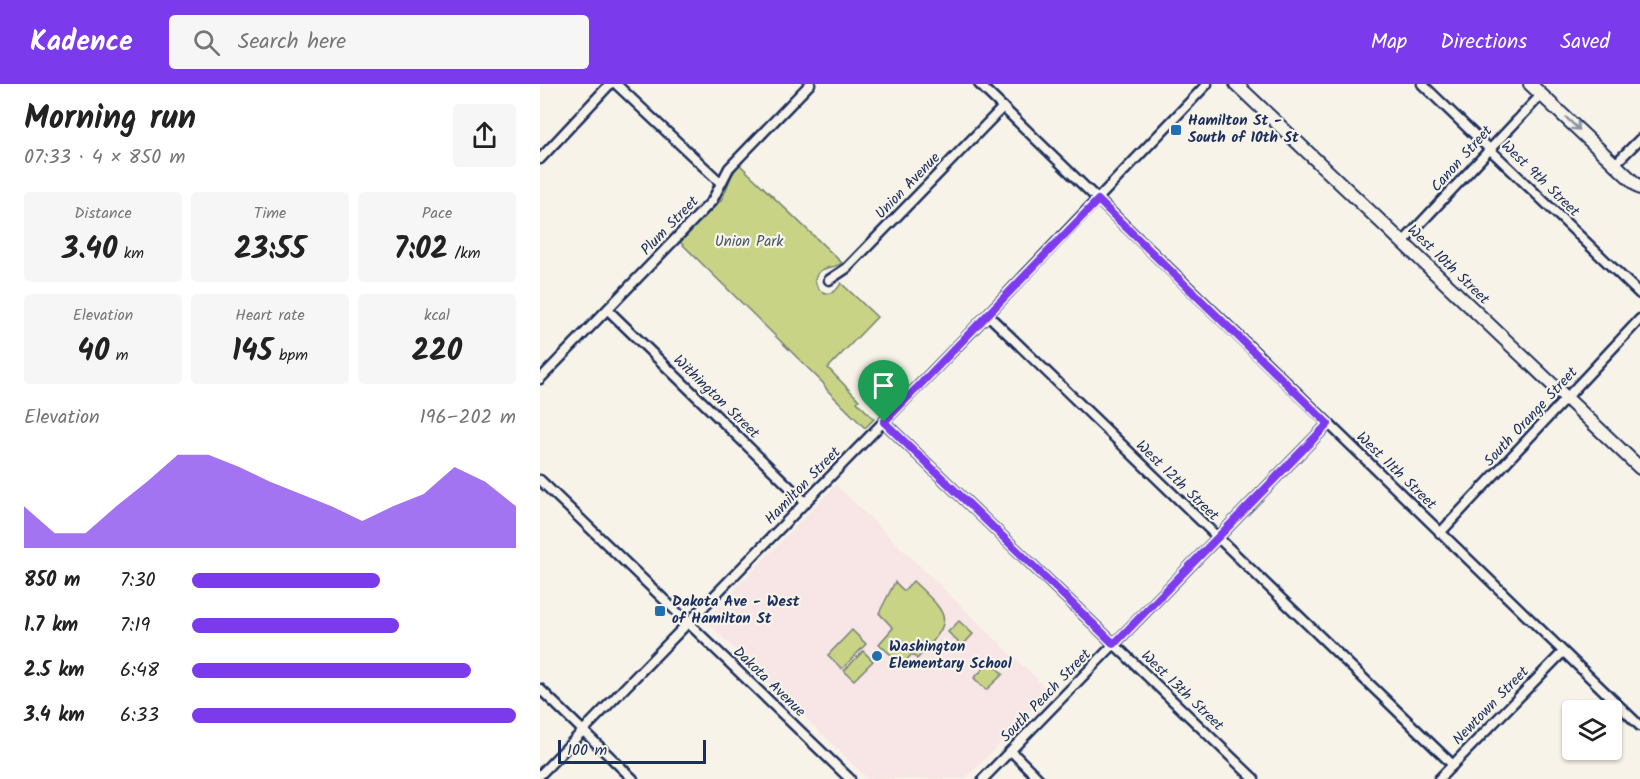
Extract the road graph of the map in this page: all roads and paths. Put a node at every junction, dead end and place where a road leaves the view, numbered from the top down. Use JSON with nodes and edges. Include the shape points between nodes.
{"nodes":[{"id":1,"x":610,"y":84,"type":"edge"},
{"id":2,"x":615,"y":84,"type":"edge"},
{"id":3,"x":810,"y":84,"type":"edge"},
{"id":4,"x":979,"y":84,"type":"edge"},
{"id":5,"x":1207,"y":84,"type":"edge"},
{"id":6,"x":1236,"y":84,"type":"edge"},
{"id":7,"x":1422,"y":84,"type":"edge"},
{"id":8,"x":1530,"y":84,"type":"edge"},
{"id":9,"x":1541,"y":94,"type":"junction"},
{"id":10,"x":1003,"y":108,"type":"junction"},
{"id":11,"x":1640,"y":139,"type":"edge"},
{"id":12,"x":1488,"y":149,"type":"junction"},
{"id":13,"x":540,"y":159,"type":"edge"},
{"id":14,"x":1615,"y":164,"type":"junction"},
{"id":15,"x":721,"y":183,"type":"junction"},
{"id":16,"x":1640,"y":188,"type":"edge"},
{"id":17,"x":1098,"y":200,"type":"junction"},
{"id":18,"x":1403,"y":242,"type":"junction"},
{"id":19,"x":829,"y":280,"type":"dead end"},
{"id":20,"x":1640,"y":294,"type":"edge"},
{"id":21,"x":608,"y":310,"type":"junction"},
{"id":22,"x":988,"y":315,"type":"junction"},
{"id":23,"x":1640,"y":319,"type":"edge"},
{"id":24,"x":540,"y":380,"type":"edge"},
{"id":25,"x":1566,"y":399,"type":"junction"},
{"id":26,"x":884,"y":422,"type":"junction"},
{"id":27,"x":1328,"y":424,"type":"junction"},
{"id":28,"x":1640,"y":468,"type":"edge"},
{"id":29,"x":540,"y":480,"type":"edge"},
{"id":30,"x":806,"y":503,"type":"junction"},
{"id":31,"x":1440,"y":533,"type":"junction"},
{"id":32,"x":1217,"y":537,"type":"junction"},
{"id":33,"x":689,"y":623,"type":"junction"},
{"id":34,"x":1114,"y":644,"type":"junction"},
{"id":35,"x":1563,"y":652,"type":"junction"},
{"id":36,"x":540,"y":689,"type":"edge"},
{"id":37,"x":1640,"y":726,"type":"edge"},
{"id":38,"x":583,"y":730,"type":"junction"},
{"id":39,"x":1011,"y":751,"type":"junction"},
{"id":40,"x":1453,"y":765,"type":"junction"},
{"id":41,"x":540,"y":775,"type":"edge"},
{"id":42,"x":633,"y":779,"type":"edge"},
{"id":43,"x":850,"y":779,"type":"edge"},
{"id":44,"x":984,"y":779,"type":"edge"},
{"id":45,"x":1039,"y":779,"type":"edge"},
{"id":46,"x":1254,"y":779,"type":"edge"},
{"id":47,"x":1439,"y":779,"type":"edge"}],
"edges":[{"from":1,"to":13,"type":"street"},
{"from":2,"to":15,"type":"street"},
{"from":3,"to":15,"type":"street","name":"Plum Street","via":[[729,168]]},
{"from":4,"to":10,"type":"street","name":"West 11th Street"},
{"from":5,"to":17,"type":"street","name":"Hamilton Street"},
{"from":6,"to":18,"type":"street","name":"West 10th Street"},
{"from":7,"to":12,"type":"street","name":"West 9th Street"},
{"from":8,"to":9,"type":"street"},
{"from":9,"to":12,"type":"street","name":"Canon Street"},
{"from":9,"to":14,"type":"street","one_way":true},
{"from":10,"to":17,"type":"street","name":"West 11th Street"},
{"from":10,"to":19,"type":"street","name":"Union Avenue","via":[[847,268]]},
{"from":11,"to":14,"type":"street"},
{"from":12,"to":18,"type":"street","name":"Canon Street"},
{"from":12,"to":20,"type":"street","name":"West 9th Street"},
{"from":14,"to":16,"type":"street"},
{"from":15,"to":21,"type":"street","name":"Plum Street","via":[[712,201]]},
{"from":17,"to":22,"type":"street","name":"Hamilton Street"},
{"from":17,"to":27,"type":"street","name":"West 11th Street"},
{"from":18,"to":25,"type":"street","name":"West 10th Street"},
{"from":21,"to":24,"type":"street","name":"Plum Street"},
{"from":21,"to":30,"type":"street","name":"Withington Street"},
{"from":22,"to":26,"type":"street","name":"Hamilton Street"},
{"from":22,"to":32,"type":"street","name":"West 12th Street"},
{"from":23,"to":25,"type":"street","name":"South Orange Street"},
{"from":25,"to":28,"type":"street","name":"West 10th Street"},
{"from":25,"to":31,"type":"street","name":"South Orange Street"},
{"from":26,"to":30,"type":"street","name":"Hamilton Street"},
{"from":26,"to":34,"type":"street","name":"West 13th Street"},
{"from":27,"to":31,"type":"street","name":"West 11th Street"},
{"from":27,"to":32,"type":"street","name":"South Peach Street"},
{"from":29,"to":33,"type":"street","name":"Dakota Avenue"},
{"from":30,"to":33,"type":"street","name":"Hamilton Street"},
{"from":31,"to":35,"type":"street","name":"West 11th Street"},
{"from":32,"to":34,"type":"street","name":"South Peach Street"},
{"from":32,"to":40,"type":"street","name":"West 12th Street"},
{"from":33,"to":38,"type":"street","name":"Hamilton Street"},
{"from":33,"to":43,"type":"street","name":"Dakota Avenue"},
{"from":34,"to":39,"type":"street","name":"South Peach Street"},
{"from":34,"to":46,"type":"street","name":"West 13th Street"},
{"from":35,"to":37,"type":"street","name":"West 11th Street"},
{"from":35,"to":40,"type":"street","name":"Newtown Street"},
{"from":36,"to":38,"type":"street"},
{"from":38,"to":41,"type":"street","name":"Hamilton Street"},
{"from":38,"to":42,"type":"street"},
{"from":39,"to":44,"type":"street","name":"South Peach Street"},
{"from":39,"to":45,"type":"street"},
{"from":40,"to":47,"type":"street","name":"Newtown Street"}]}
